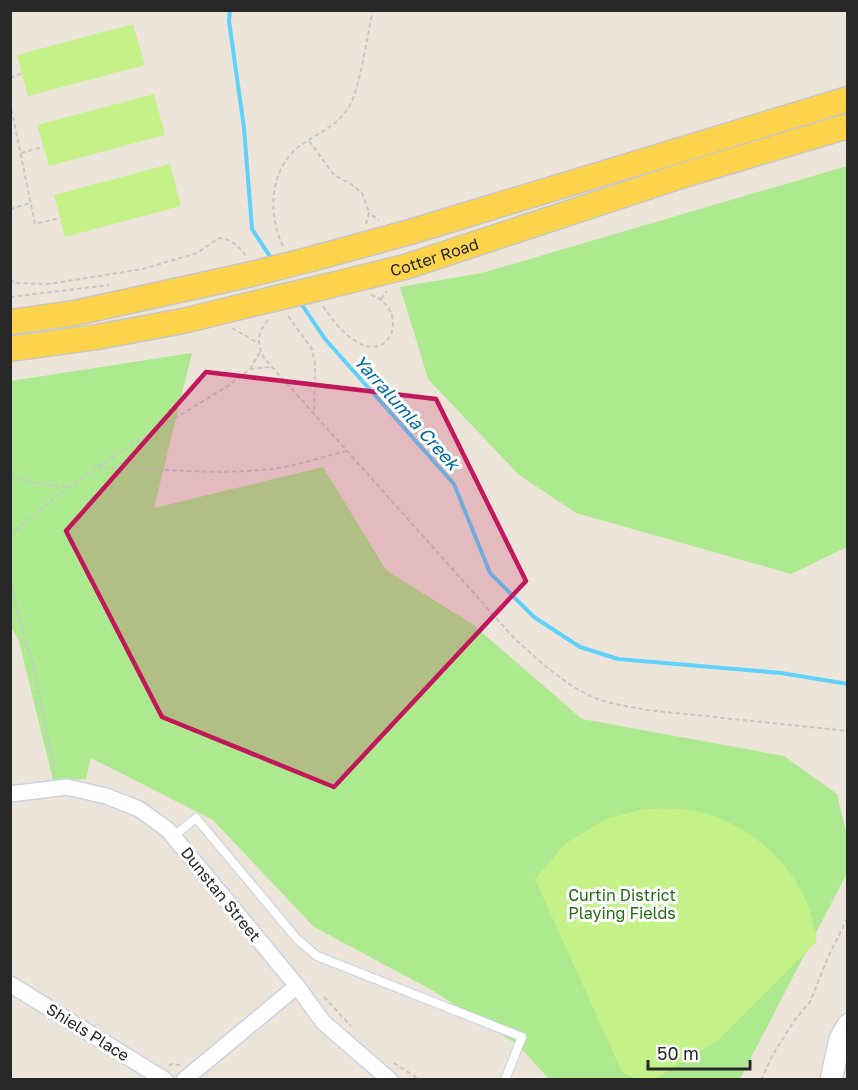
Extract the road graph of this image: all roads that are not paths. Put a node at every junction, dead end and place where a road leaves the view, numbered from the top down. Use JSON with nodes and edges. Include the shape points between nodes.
{"nodes":[{"id":1,"x":848,"y":99,"type":"edge"},
{"id":2,"x":848,"y":126,"type":"edge"},
{"id":3,"x":10,"y":322,"type":"edge"},
{"id":4,"x":10,"y":349,"type":"edge"},
{"id":5,"x":10,"y":794,"type":"edge"},
{"id":6,"x":174,"y":836,"type":"junction"},
{"id":7,"x":10,"y":984,"type":"edge"},
{"id":8,"x":297,"y":986,"type":"junction"},
{"id":9,"x":848,"y":1025,"type":"edge"},
{"id":10,"x":848,"y":1053,"type":"edge"},
{"id":11,"x":832,"y":1076,"type":"edge"},
{"id":12,"x":165,"y":1080,"type":"edge"},
{"id":13,"x":184,"y":1080,"type":"edge"},
{"id":14,"x":390,"y":1080,"type":"edge"},
{"id":15,"x":505,"y":1080,"type":"edge"}],
"edges":[{"from":1,"to":3,"type":"main road","name":"Cotter Road","bridge":true,"via":[[315,258],[75,313]]},
{"from":2,"to":4,"type":"main road","name":"Cotter Road","bridge":true,"via":[[674,178],[405,267],[332,285],[271,308]]},
{"from":5,"to":6,"type":"street","name":"Dunstan Street","via":[[68,787],[106,796],[139,808]]},
{"from":6,"to":8,"type":"street","name":"Dunstan Street"},
{"from":6,"to":15,"type":"lane","via":[[196,818],[297,939],[317,956],[522,1037]]},
{"from":7,"to":12,"type":"street","name":"Shiels Place"},
{"from":8,"to":13,"type":"street"},
{"from":8,"to":14,"type":"street","name":"Dunstan Street","via":[[323,1023]]},
{"from":9,"to":11,"type":"main road","via":[[840,1039]]},
{"from":10,"to":11,"type":"main road"}]}
